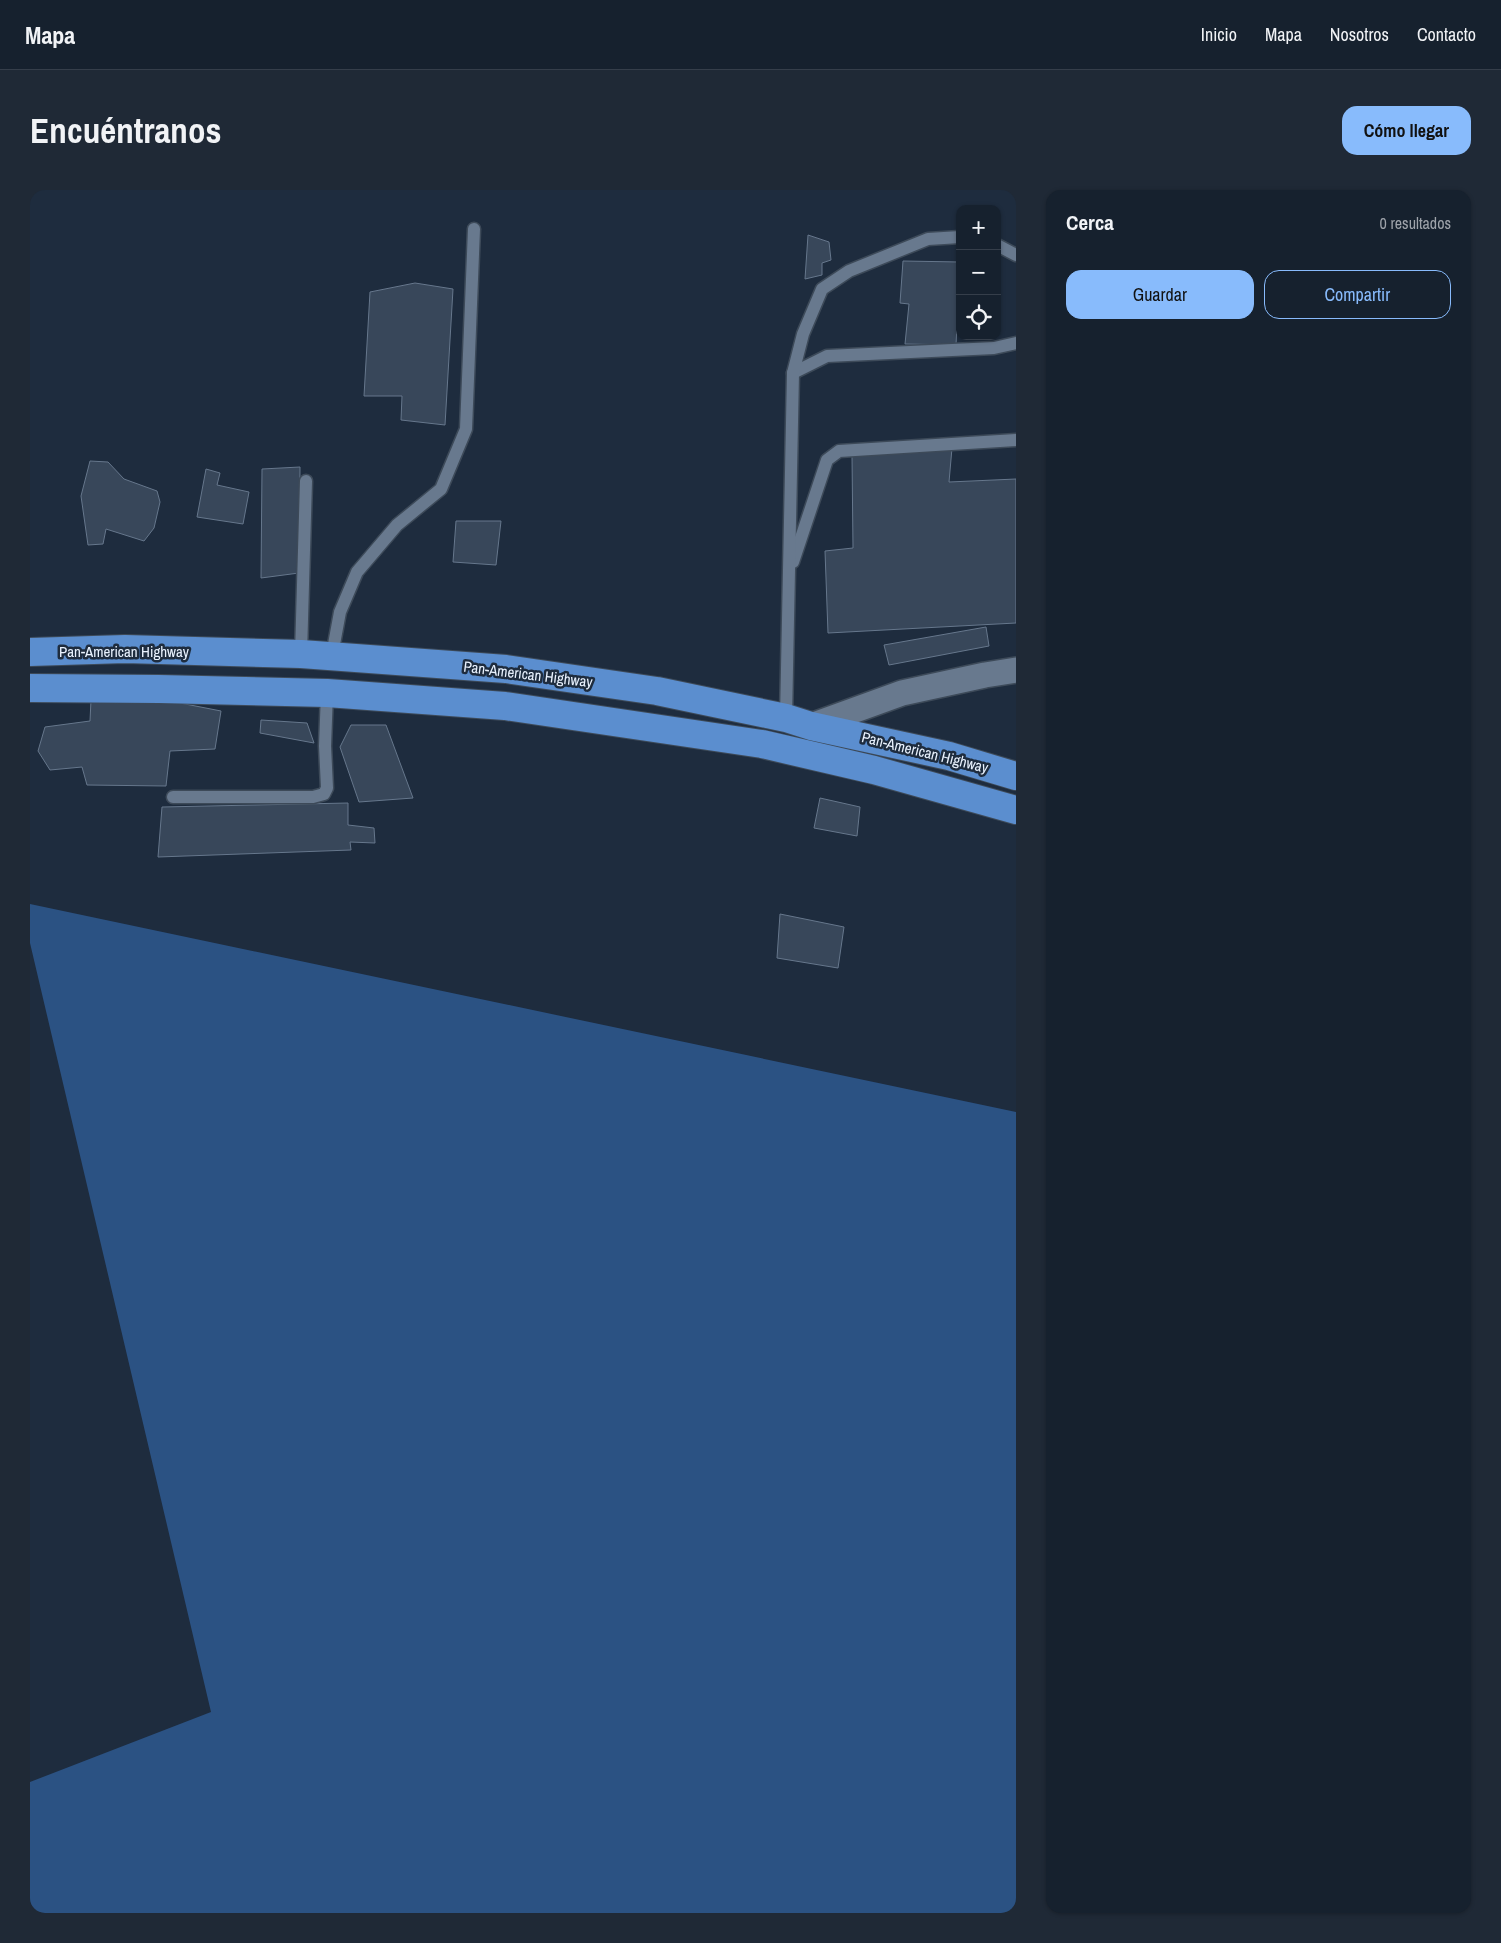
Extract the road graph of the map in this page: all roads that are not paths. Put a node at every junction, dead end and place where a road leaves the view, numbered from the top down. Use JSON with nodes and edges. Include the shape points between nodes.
{"nodes":[{"id":1,"x":474,"y":229,"type":"dead end"},
{"id":2,"x":956,"y":237,"type":"edge"},
{"id":3,"x":1001,"y":247,"type":"edge"},
{"id":4,"x":1016,"y":254,"type":"edge"},
{"id":5,"x":1016,"y":343,"type":"edge"},
{"id":6,"x":793,"y":373,"type":"junction"},
{"id":7,"x":1016,"y":440,"type":"edge"},
{"id":8,"x":306,"y":481,"type":"dead end"},
{"id":9,"x":789,"y":574,"type":"junction"},
{"id":10,"x":30,"y":652,"type":"edge"},
{"id":11,"x":301,"y":654,"type":"junction"},
{"id":12,"x":332,"y":655,"type":"junction"},
{"id":13,"x":1016,"y":670,"type":"edge"},
{"id":14,"x":30,"y":688,"type":"edge"},
{"id":15,"x":327,"y":693,"type":"junction"},
{"id":16,"x":799,"y":722,"type":"junction"},
{"id":17,"x":1016,"y":776,"type":"edge"},
{"id":18,"x":173,"y":798,"type":"dead end"},
{"id":19,"x":1016,"y":810,"type":"edge"}],
"edges":[{"from":1,"to":12,"type":"lane","via":[[466,429],[441,489],[397,525],[357,572],[340,612]]},
{"from":2,"to":6,"type":"lane","via":[[928,238],[849,271],[822,289],[803,334]]},
{"from":3,"to":4,"type":"lane"},
{"from":5,"to":6,"type":"lane","via":[[994,348],[827,356]]},
{"from":6,"to":9,"type":"lane"},
{"from":7,"to":9,"type":"lane","via":[[839,451],[827,460]]},
{"from":8,"to":11,"type":"lane"},
{"from":9,"to":16,"type":"lane"},
{"from":10,"to":11,"type":"highway","name":"Pan-American Highway","via":[[125,649]]},
{"from":11,"to":12,"type":"highway","name":"Pan-American Highway"},
{"from":12,"to":16,"type":"highway","name":"Pan-American Highway","via":[[506,669],[658,691]]},
{"from":13,"to":16,"type":"street","via":[[902,693]]},
{"from":14,"to":15,"type":"highway","name":"Pan-American Highway"},
{"from":15,"to":18,"type":"lane","via":[[324,794],[313,797]]},
{"from":15,"to":19,"type":"highway","name":"Pan-American Highway","via":[[505,706],[762,744],[874,770]]},
{"from":16,"to":17,"type":"highway","name":"Pan-American Highway","via":[[949,756]]}]}
